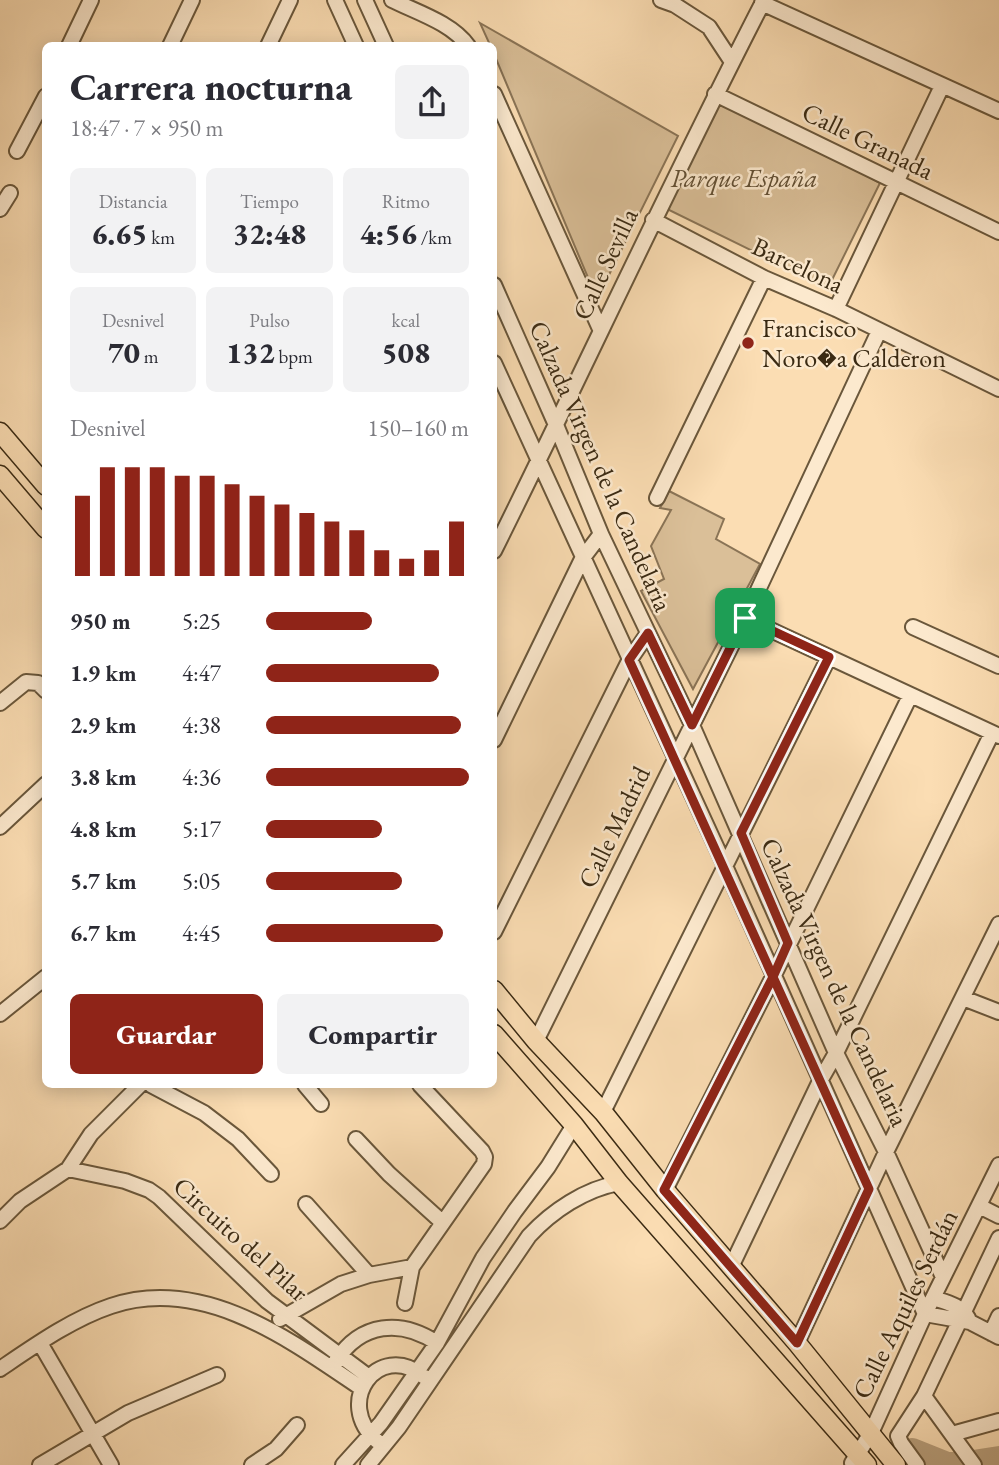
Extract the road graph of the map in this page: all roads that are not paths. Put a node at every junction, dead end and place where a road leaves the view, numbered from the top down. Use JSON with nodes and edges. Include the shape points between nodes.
{"nodes":[{"id":1,"x":91,"y":0,"type":"edge"},
{"id":2,"x":192,"y":0,"type":"edge"},
{"id":3,"x":290,"y":0,"type":"edge"},
{"id":4,"x":335,"y":0,"type":"edge"},
{"id":5,"x":365,"y":0,"type":"edge"},
{"id":6,"x":392,"y":0,"type":"edge"},
{"id":7,"x":661,"y":0,"type":"edge"},
{"id":8,"x":763,"y":2,"type":"edge"},
{"id":9,"x":71,"y":42,"type":"edge"},
{"id":10,"x":172,"y":42,"type":"edge"},
{"id":11,"x":270,"y":42,"type":"edge"},
{"id":12,"x":354,"y":42,"type":"edge"},
{"id":13,"x":384,"y":42,"type":"edge"},
{"id":14,"x":466,"y":42,"type":"edge"},
{"id":15,"x":732,"y":62,"type":"junction"},
{"id":16,"x":942,"y":86,"type":"junction"},
{"id":17,"x":715,"y":94,"type":"junction"},
{"id":18,"x":497,"y":101,"type":"edge"},
{"id":19,"x":999,"y":111,"type":"edge"},
{"id":20,"x":39,"y":125,"type":"edge"},
{"id":21,"x":17,"y":151,"type":"dead end"},
{"id":22,"x":896,"y":183,"type":"junction"},
{"id":23,"x":10,"y":193,"type":"dead end"},
{"id":24,"x":0,"y":209,"type":"edge"},
{"id":25,"x":653,"y":220,"type":"junction"},
{"id":26,"x":999,"y":232,"type":"edge"},
{"id":27,"x":764,"y":278,"type":"junction"},
{"id":28,"x":497,"y":292,"type":"edge"},
{"id":29,"x":836,"y":309,"type":"junction"},
{"id":30,"x":601,"y":331,"type":"junction"},
{"id":31,"x":879,"y":331,"type":"junction"},
{"id":32,"x":498,"y":385,"type":"edge"},
{"id":33,"x":999,"y":388,"type":"edge"},
{"id":34,"x":556,"y":425,"type":"junction"},
{"id":35,"x":0,"y":432,"type":"edge"},
{"id":36,"x":539,"y":459,"type":"junction"},
{"id":37,"x":0,"y":475,"type":"edge"},
{"id":38,"x":42,"y":481,"type":"edge"},
{"id":39,"x":657,"y":498,"type":"dead end"},
{"id":40,"x":42,"y":524,"type":"edge"},
{"id":41,"x":601,"y":534,"type":"junction"},
{"id":42,"x":497,"y":545,"type":"edge"},
{"id":43,"x":582,"y":559,"type":"junction"},
{"id":44,"x":745,"y":618,"type":"junction"},
{"id":45,"x":913,"y":627,"type":"dead end"},
{"id":46,"x":648,"y":633,"type":"junction"},
{"id":47,"x":829,"y":657,"type":"junction"},
{"id":48,"x":629,"y":660,"type":"junction"},
{"id":49,"x":999,"y":666,"type":"edge"},
{"id":50,"x":42,"y":686,"type":"edge"},
{"id":51,"x":910,"y":696,"type":"junction"},
{"id":52,"x":0,"y":703,"type":"edge"},
{"id":53,"x":692,"y":725,"type":"junction"},
{"id":54,"x":497,"y":734,"type":"edge"},
{"id":55,"x":996,"y":735,"type":"edge"},
{"id":56,"x":675,"y":761,"type":"junction"},
{"id":57,"x":42,"y":788,"type":"edge"},
{"id":58,"x":0,"y":827,"type":"edge"},
{"id":59,"x":741,"y":833,"type":"junction"},
{"id":60,"x":725,"y":866,"type":"junction"},
{"id":61,"x":999,"y":924,"type":"edge"},
{"id":62,"x":497,"y":926,"type":"edge"},
{"id":63,"x":788,"y":943,"type":"junction"},
{"id":64,"x":773,"y":977,"type":"junction"},
{"id":65,"x":42,"y":980,"type":"edge"},
{"id":66,"x":497,"y":994,"type":"edge"},
{"id":67,"x":963,"y":998,"type":"junction"},
{"id":68,"x":999,"y":1013,"type":"edge"},
{"id":69,"x":0,"y":1014,"type":"edge"},
{"id":70,"x":497,"y":1037,"type":"edge"},
{"id":71,"x":536,"y":1041,"type":"junction"},
{"id":72,"x":836,"y":1052,"type":"junction"},
{"id":73,"x":820,"y":1080,"type":"junction"},
{"id":74,"x":137,"y":1088,"type":"edge"},
{"id":75,"x":157,"y":1088,"type":"edge"},
{"id":76,"x":308,"y":1088,"type":"edge"},
{"id":77,"x":423,"y":1088,"type":"edge"},
{"id":78,"x":321,"y":1104,"type":"dead end"},
{"id":79,"x":603,"y":1112,"type":"junction"},
{"id":80,"x":574,"y":1125,"type":"junction"},
{"id":81,"x":356,"y":1139,"type":"dead end"},
{"id":82,"x":886,"y":1152,"type":"junction"},
{"id":83,"x":999,"y":1165,"type":"edge"},
{"id":84,"x":68,"y":1169,"type":"junction"},
{"id":85,"x":271,"y":1174,"type":"dead end"},
{"id":86,"x":619,"y":1183,"type":"junction"},
{"id":87,"x":869,"y":1189,"type":"junction"},
{"id":88,"x":664,"y":1190,"type":"junction"},
{"id":89,"x":306,"y":1204,"type":"dead end"},
{"id":90,"x":979,"y":1206,"type":"junction"},
{"id":91,"x":999,"y":1216,"type":"edge"},
{"id":92,"x":0,"y":1221,"type":"edge"},
{"id":93,"x":442,"y":1222,"type":"junction"},
{"id":94,"x":999,"y":1238,"type":"edge"},
{"id":95,"x":412,"y":1267,"type":"junction"},
{"id":96,"x":730,"y":1267,"type":"junction"},
{"id":97,"x":369,"y":1275,"type":"junction"},
{"id":98,"x":474,"y":1277,"type":"junction"},
{"id":99,"x":943,"y":1277,"type":"junction"},
{"id":100,"x":494,"y":1289,"type":"junction"},
{"id":101,"x":933,"y":1298,"type":"junction"},
{"id":102,"x":405,"y":1303,"type":"dead end"},
{"id":103,"x":925,"y":1314,"type":"junction"},
{"id":104,"x":286,"y":1315,"type":"junction"},
{"id":105,"x":999,"y":1316,"type":"edge"},
{"id":106,"x":965,"y":1318,"type":"junction"},
{"id":107,"x":267,"y":1328,"type":"junction"},
{"id":108,"x":995,"y":1335,"type":"edge"},
{"id":109,"x":40,"y":1343,"type":"junction"},
{"id":110,"x":438,"y":1343,"type":"junction"},
{"id":111,"x":797,"y":1343,"type":"junction"},
{"id":112,"x":340,"y":1355,"type":"junction"},
{"id":113,"x":332,"y":1368,"type":"junction"},
{"id":114,"x":0,"y":1369,"type":"edge"},
{"id":115,"x":416,"y":1370,"type":"junction"},
{"id":116,"x":217,"y":1375,"type":"dead end"},
{"id":117,"x":429,"y":1380,"type":"junction"},
{"id":118,"x":365,"y":1383,"type":"junction"},
{"id":119,"x":924,"y":1396,"type":"junction"},
{"id":120,"x":999,"y":1421,"type":"edge"},
{"id":121,"x":297,"y":1425,"type":"dead end"},
{"id":122,"x":93,"y":1432,"type":"junction"},
{"id":123,"x":871,"y":1433,"type":"junction"},
{"id":124,"x":952,"y":1434,"type":"junction"},
{"id":125,"x":371,"y":1435,"type":"junction"},
{"id":126,"x":383,"y":1446,"type":"junction"},
{"id":127,"x":858,"y":1462,"type":"edge"},
{"id":128,"x":40,"y":1465,"type":"edge"},
{"id":129,"x":111,"y":1465,"type":"edge"},
{"id":130,"x":251,"y":1465,"type":"edge"},
{"id":131,"x":343,"y":1465,"type":"edge"},
{"id":132,"x":368,"y":1465,"type":"edge"},
{"id":133,"x":896,"y":1465,"type":"edge"},
{"id":134,"x":917,"y":1465,"type":"edge"},
{"id":135,"x":974,"y":1465,"type":"edge"}],
"edges":[{"from":1,"to":9,"type":"street"},
{"from":2,"to":10,"type":"street"},
{"from":3,"to":11,"type":"street"},
{"from":4,"to":12,"type":"street"},
{"from":5,"to":13,"type":"street"},
{"from":6,"to":14,"type":"street"},
{"from":7,"to":15,"type":"street","via":[[709,27]]},
{"from":8,"to":15,"type":"street","name":"Calle Sevilla"},
{"from":8,"to":16,"type":"street"},
{"from":15,"to":17,"type":"street","name":"Calle Sevilla"},
{"from":16,"to":19,"type":"street"},
{"from":16,"to":22,"type":"street"},
{"from":17,"to":22,"type":"street","name":"Calle Granada"},
{"from":17,"to":25,"type":"street","name":"Calle Sevilla"},
{"from":18,"to":30,"type":"street"},
{"from":20,"to":21,"type":"street"},
{"from":22,"to":26,"type":"street","name":"Calle Granada"},
{"from":22,"to":29,"type":"street"},
{"from":23,"to":24,"type":"street"},
{"from":25,"to":27,"type":"street","name":"Barcelona"},
{"from":25,"to":30,"type":"street","name":"Calle Sevilla"},
{"from":27,"to":29,"type":"street","name":"Barcelona"},
{"from":27,"to":39,"type":"street"},
{"from":28,"to":34,"type":"street","name":"Calzada Virgen de la Candelaria"},
{"from":29,"to":31,"type":"street","name":"Barcelona"},
{"from":30,"to":34,"type":"street","name":"Calle Sevilla"},
{"from":31,"to":33,"type":"street","name":"Barcelona"},
{"from":31,"to":44,"type":"street","name":"Calle Madrid"},
{"from":32,"to":36,"type":"street","name":"Calzada Virgen de la Candelaria"},
{"from":34,"to":36,"type":"street","name":"Calle Sevilla"},
{"from":34,"to":41,"type":"street","name":"Calzada Virgen de la Candelaria"},
{"from":35,"to":38,"type":"main road"},
{"from":36,"to":42,"type":"street","name":"Calle Sevilla"},
{"from":36,"to":43,"type":"street","name":"Calzada Virgen de la Candelaria"},
{"from":37,"to":40,"type":"main road"},
{"from":41,"to":43,"type":"street"},
{"from":41,"to":46,"type":"street","name":"Calzada Virgen de la Candelaria"},
{"from":43,"to":48,"type":"street","name":"Calzada Virgen de la Candelaria"},
{"from":43,"to":54,"type":"street"},
{"from":44,"to":47,"type":"street"},
{"from":44,"to":53,"type":"street","name":"Calle Madrid"},
{"from":45,"to":49,"type":"street"},
{"from":46,"to":48,"type":"street"},
{"from":46,"to":53,"type":"street","name":"Calzada Virgen de la Candelaria"},
{"from":47,"to":51,"type":"street"},
{"from":47,"to":59,"type":"street"},
{"from":48,"to":56,"type":"street","name":"Calzada Virgen de la Candelaria"},
{"from":48,"to":62,"type":"street"},
{"from":50,"to":52,"type":"street","via":[[26,682]]},
{"from":51,"to":55,"type":"street"},
{"from":51,"to":63,"type":"street"},
{"from":53,"to":56,"type":"street","name":"Calle Madrid"},
{"from":53,"to":59,"type":"street","name":"Calzada Virgen de la Candelaria"},
{"from":55,"to":72,"type":"street"},
{"from":56,"to":60,"type":"street","name":"Calzada Virgen de la Candelaria"},
{"from":56,"to":71,"type":"street","name":"Calle Madrid"},
{"from":57,"to":58,"type":"street"},
{"from":59,"to":60,"type":"street"},
{"from":59,"to":63,"type":"street","name":"Calzada Virgen de la Candelaria"},
{"from":60,"to":64,"type":"street","name":"Calzada Virgen de la Candelaria"},
{"from":60,"to":79,"type":"street"},
{"from":61,"to":67,"type":"street"},
{"from":63,"to":64,"type":"street"},
{"from":63,"to":72,"type":"street","name":"Calzada Virgen de la Candelaria"},
{"from":64,"to":73,"type":"street","name":"Calzada Virgen de la Candelaria"},
{"from":64,"to":88,"type":"street"},
{"from":65,"to":69,"type":"street"},
{"from":66,"to":71,"type":"main road"},
{"from":67,"to":68,"type":"street"},
{"from":67,"to":82,"type":"street"},
{"from":70,"to":80,"type":"main road"},
{"from":71,"to":79,"type":"main road"},
{"from":72,"to":73,"type":"street"},
{"from":72,"to":82,"type":"street","name":"Calzada Virgen de la Candelaria"},
{"from":73,"to":87,"type":"street","name":"Calzada Virgen de la Candelaria"},
{"from":73,"to":96,"type":"street"},
{"from":74,"to":84,"type":"street","via":[[91,1134]]},
{"from":75,"to":85,"type":"street","via":[[204,1113]]},
{"from":76,"to":78,"type":"street"},
{"from":77,"to":93,"type":"street","via":[[485,1157]]},
{"from":79,"to":88,"type":"main road"},
{"from":80,"to":86,"type":"main road"},
{"from":80,"to":98,"type":"street"},
{"from":81,"to":93,"type":"street"},
{"from":82,"to":87,"type":"street"},
{"from":82,"to":99,"type":"street","name":"Calzada Virgen de la Candelaria"},
{"from":83,"to":90,"type":"street","name":"Calle Aquiles Serdán"},
{"from":84,"to":92,"type":"street","via":[[20,1201]]},
{"from":84,"to":104,"type":"street","name":"Circuito del Pilar","via":[[149,1190]]},
{"from":86,"to":100,"type":"street","via":[[588,1192],[538,1226]]},
{"from":86,"to":127,"type":"main road","via":[[753,1333]]},
{"from":87,"to":103,"type":"street","name":"Calzada Virgen de la Candelaria"},
{"from":87,"to":111,"type":"street"},
{"from":88,"to":96,"type":"main road"},
{"from":89,"to":97,"type":"street"},
{"from":90,"to":91,"type":"street"},
{"from":90,"to":99,"type":"street","name":"Calle Aquiles Serdán"},
{"from":93,"to":95,"type":"street"},
{"from":94,"to":106,"type":"street"},
{"from":95,"to":97,"type":"street"},
{"from":95,"to":102,"type":"street"},
{"from":96,"to":111,"type":"main road"},
{"from":97,"to":104,"type":"street","via":[[341,1284]]},
{"from":98,"to":100,"type":"street"},
{"from":98,"to":110,"type":"street"},
{"from":99,"to":101,"type":"street","name":"Calle Aquiles Serdán"},
{"from":100,"to":117,"type":"street"},
{"from":101,"to":103,"type":"street","name":"Calle Aquiles Serdán"},
{"from":101,"to":106,"type":"street"},
{"from":103,"to":106,"type":"street"},
{"from":103,"to":123,"type":"street","name":"Calle Aquiles Serdán"},
{"from":104,"to":107,"type":"street"},
{"from":104,"to":112,"type":"street","name":"Circuito del Pilar"},
{"from":105,"to":108,"type":"street"},
{"from":106,"to":108,"type":"street"},
{"from":106,"to":119,"type":"street"},
{"from":107,"to":109,"type":"street","name":"Circuito del Pilar","via":[[201,1302],[135,1300],[93,1313]]},
{"from":107,"to":113,"type":"street","name":"Circuito del Pilar"},
{"from":109,"to":114,"type":"street","name":"Circuito del Pilar"},
{"from":109,"to":122,"type":"street"},
{"from":110,"to":112,"type":"street","via":[[421,1331],[388,1327],[359,1336]]},
{"from":110,"to":115,"type":"street"},
{"from":111,"to":123,"type":"main road"},
{"from":112,"to":113,"type":"street"},
{"from":112,"to":118,"type":"street","name":"Circuito del Pilar"},
{"from":113,"to":118,"type":"street","name":"Circuito del Pilar"},
{"from":115,"to":117,"type":"street"},
{"from":115,"to":118,"type":"street","via":[[393,1364],[380,1368]]},
{"from":115,"to":125,"type":"street"},
{"from":116,"to":122,"type":"street"},
{"from":117,"to":126,"type":"street"},
{"from":118,"to":125,"type":"street","via":[[359,1415]]},
{"from":119,"to":124,"type":"street"},
{"from":119,"to":134,"type":"street","via":[[898,1437]]},
{"from":120,"to":124,"type":"street"},
{"from":121,"to":130,"type":"street","via":[[276,1448]]},
{"from":122,"to":128,"type":"street"},
{"from":122,"to":129,"type":"street"},
{"from":123,"to":127,"type":"street","name":"Calle Aquiles Serdán"},
{"from":123,"to":133,"type":"main road"},
{"from":124,"to":135,"type":"street"},
{"from":125,"to":126,"type":"street"},
{"from":125,"to":131,"type":"street"},
{"from":126,"to":132,"type":"street"}]}
